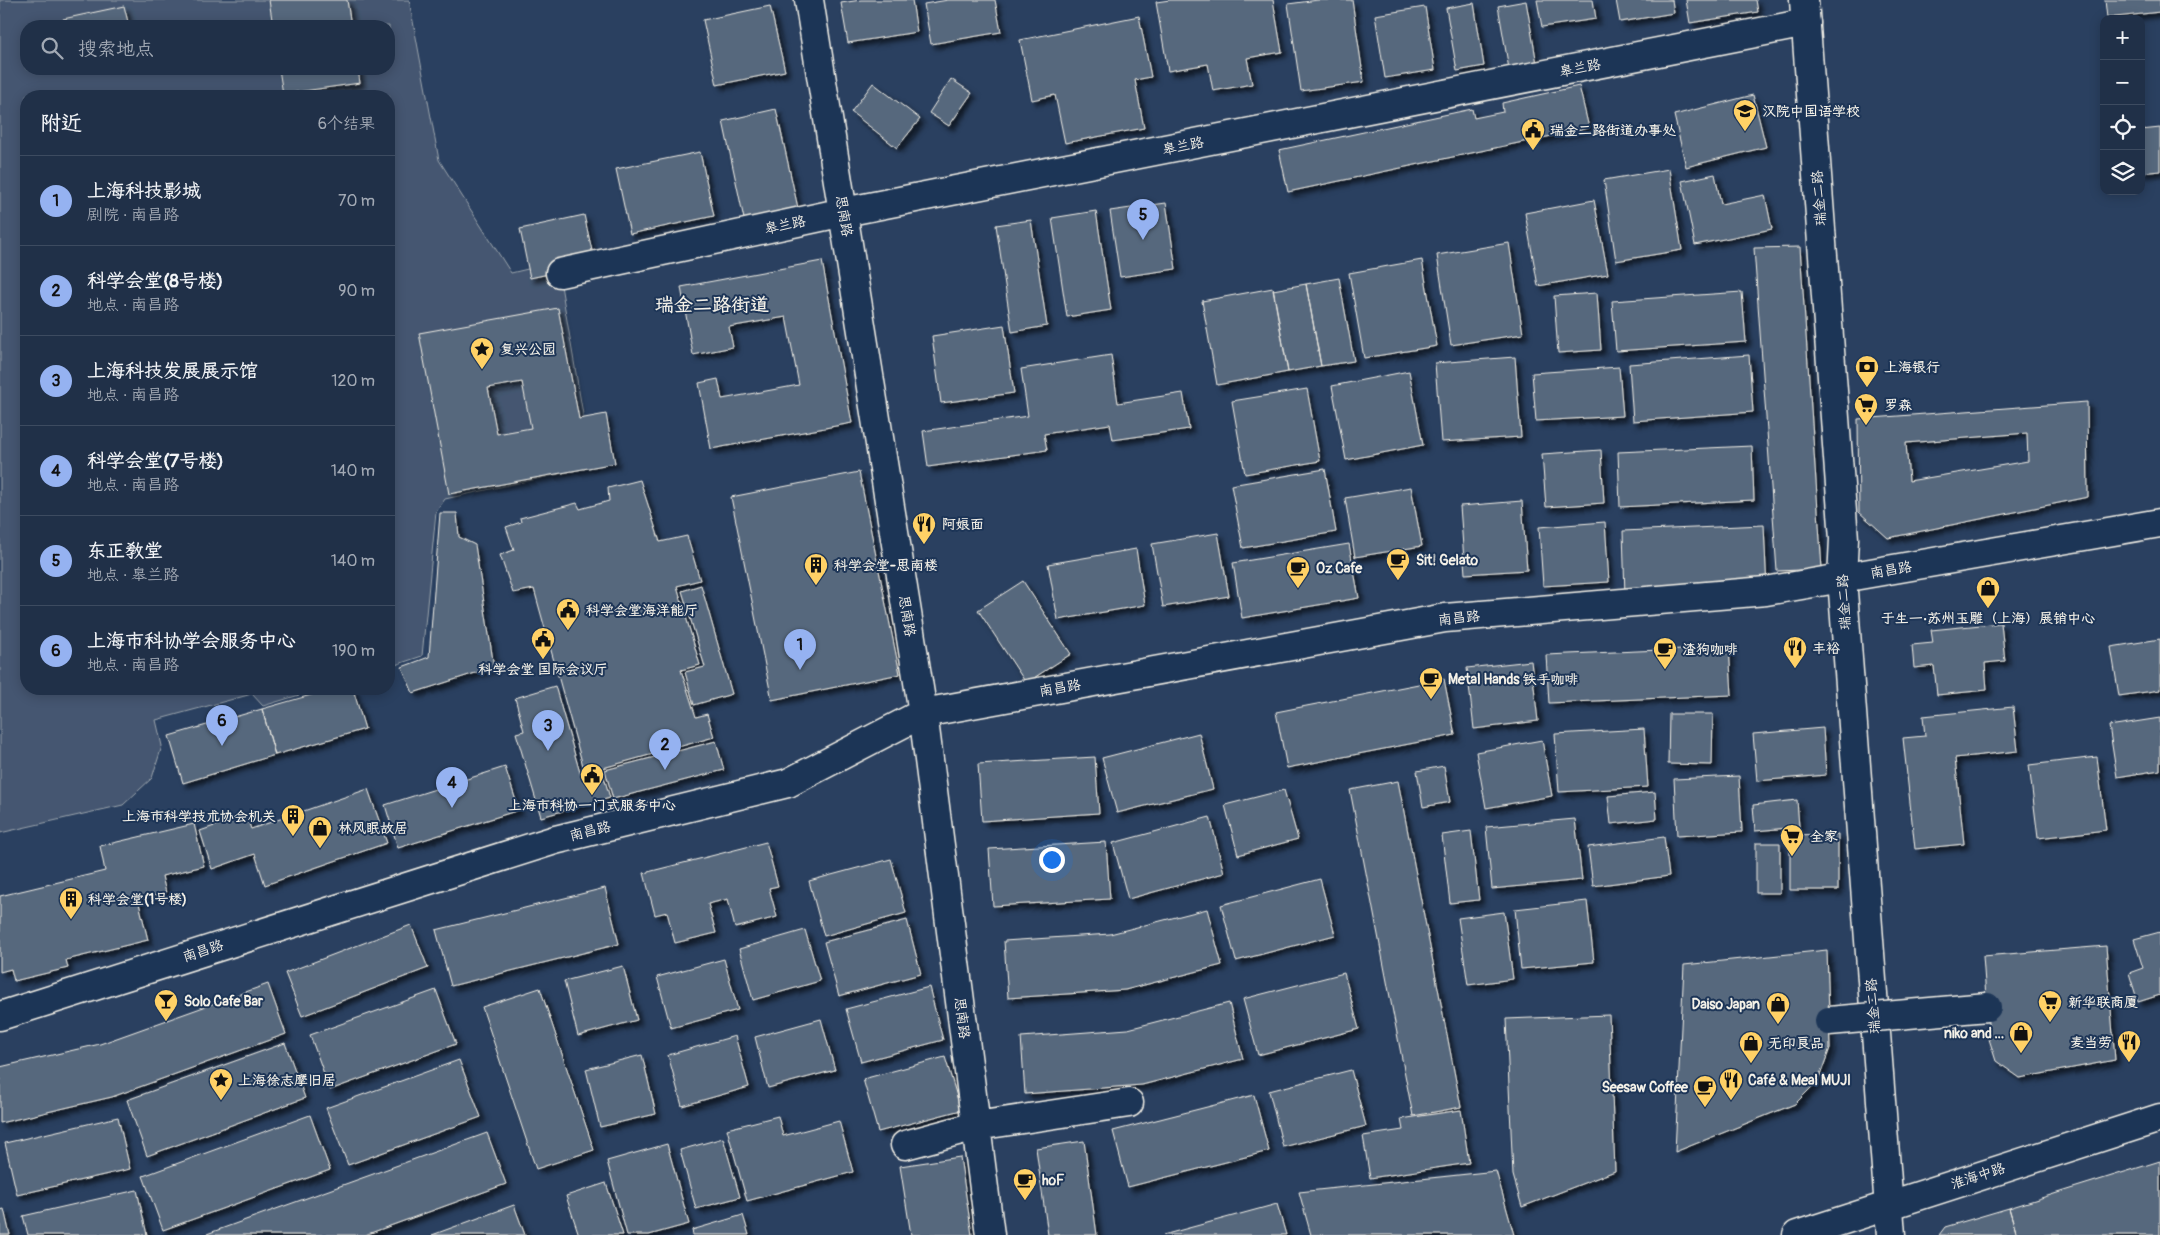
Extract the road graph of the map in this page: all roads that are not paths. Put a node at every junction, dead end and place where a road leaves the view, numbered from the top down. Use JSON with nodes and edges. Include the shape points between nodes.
{"nodes":[{"id":1,"x":809,"y":0,"type":"edge"},
{"id":2,"x":1805,"y":12,"type":"edge"},
{"id":3,"x":844,"y":212,"type":"junction"},
{"id":4,"x":560,"y":273,"type":"dead end"},
{"id":5,"x":2160,"y":523,"type":"edge"},
{"id":6,"x":1842,"y":578,"type":"junction"},
{"id":7,"x":923,"y":713,"type":"junction"},
{"id":8,"x":1987,"y":1007,"type":"dead end"},
{"id":9,"x":0,"y":1016,"type":"edge"},
{"id":10,"x":1829,"y":1021,"type":"dead end"},
{"id":11,"x":1129,"y":1103,"type":"dead end"},
{"id":12,"x":2160,"y":1118,"type":"edge"},
{"id":13,"x":976,"y":1126,"type":"junction"},
{"id":14,"x":906,"y":1145,"type":"dead end"},
{"id":15,"x":1888,"y":1204,"type":"junction"},
{"id":16,"x":990,"y":1235,"type":"edge"},
{"id":17,"x":1797,"y":1235,"type":"edge"},
{"id":18,"x":1891,"y":1235,"type":"edge"}],
"edges":[{"from":1,"to":3,"type":"street","name":"思南路"},
{"from":2,"to":3,"type":"street","name":"皋兰路"},
{"from":2,"to":6,"type":"street","name":"瑞金二路","via":[[1844,539]]},
{"from":3,"to":4,"type":"street","name":"皋兰路"},
{"from":3,"to":7,"type":"street","name":"思南路"},
{"from":5,"to":6,"type":"street","name":"南昌路"},
{"from":6,"to":7,"type":"street","name":"南昌路","via":[[1766,591],[1445,618]]},
{"from":6,"to":15,"type":"street","name":"瑞金二路"},
{"from":7,"to":9,"type":"street","name":"南昌路","via":[[788,783],[555,840]]},
{"from":7,"to":13,"type":"street","name":"思南路"},
{"from":8,"to":10,"type":"street","bridge":true},
{"from":11,"to":13,"type":"street"},
{"from":12,"to":15,"type":"street","name":"淮海中路"},
{"from":13,"to":14,"type":"street"},
{"from":13,"to":16,"type":"street","name":"思南路"},
{"from":15,"to":17,"type":"street","name":"淮海中路"},
{"from":15,"to":18,"type":"street","name":"瑞金二路"}]}
